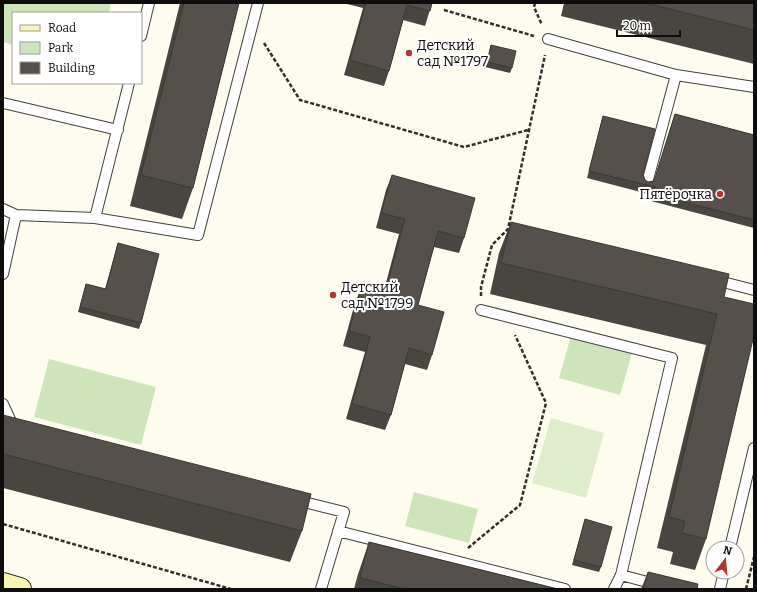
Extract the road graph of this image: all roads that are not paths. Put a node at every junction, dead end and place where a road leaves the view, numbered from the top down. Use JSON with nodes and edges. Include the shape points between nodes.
{"nodes":[{"id":1,"x":149,"y":3,"type":"edge"},
{"id":2,"x":258,"y":3,"type":"edge"},
{"id":3,"x":142,"y":32,"type":"edge"},
{"id":4,"x":548,"y":39,"type":"road end"},
{"id":5,"x":676,"y":75,"type":"junction"},
{"id":6,"x":129,"y":84,"type":"edge"},
{"id":7,"x":754,"y":87,"type":"edge"},
{"id":8,"x":3,"y":103,"type":"edge"},
{"id":9,"x":118,"y":130,"type":"junction"},
{"id":10,"x":647,"y":183,"type":"edge"},
{"id":11,"x":3,"y":209,"type":"edge"},
{"id":12,"x":16,"y":215,"type":"junction"},
{"id":13,"x":95,"y":218,"type":"junction"},
{"id":14,"x":3,"y":274,"type":"edge"},
{"id":15,"x":708,"y":278,"type":"edge"},
{"id":16,"x":754,"y":290,"type":"edge"},
{"id":17,"x":481,"y":310,"type":"road end"},
{"id":18,"x":3,"y":404,"type":"edge"},
{"id":19,"x":21,"y":428,"type":"edge"},
{"id":20,"x":753,"y":453,"type":"edge"},
{"id":21,"x":290,"y":498,"type":"edge"},
{"id":22,"x":338,"y":531,"type":"junction"},
{"id":23,"x":732,"y":540,"type":"edge"},
{"id":24,"x":621,"y":575,"type":"junction"},
{"id":25,"x":3,"y":584,"type":"edge"},
{"id":26,"x":20,"y":589,"type":"edge"},
{"id":27,"x":321,"y":589,"type":"edge"},
{"id":28,"x":565,"y":589,"type":"edge"},
{"id":29,"x":614,"y":589,"type":"edge"},
{"id":30,"x":674,"y":589,"type":"edge"}],
"edges":[{"from":1,"to":3,"type":"lane"},
{"from":2,"to":13,"type":"lane","via":[[198,235]]},
{"from":4,"to":5,"type":"lane"},
{"from":5,"to":7,"type":"lane"},
{"from":5,"to":10,"type":"lane"},
{"from":6,"to":9,"type":"lane"},
{"from":8,"to":9,"type":"lane"},
{"from":9,"to":13,"type":"lane"},
{"from":11,"to":12,"type":"lane"},
{"from":12,"to":13,"type":"lane"},
{"from":12,"to":14,"type":"lane"},
{"from":15,"to":16,"type":"lane"},
{"from":17,"to":24,"type":"lane","via":[[672,358]]},
{"from":18,"to":19,"type":"lane","via":[[13,426]]},
{"from":20,"to":23,"type":"lane"},
{"from":21,"to":22,"type":"lane","via":[[344,512]]},
{"from":22,"to":27,"type":"lane"},
{"from":22,"to":28,"type":"lane"},
{"from":24,"to":29,"type":"lane"},
{"from":24,"to":30,"type":"lane"},
{"from":25,"to":26,"type":"main road"}]}
